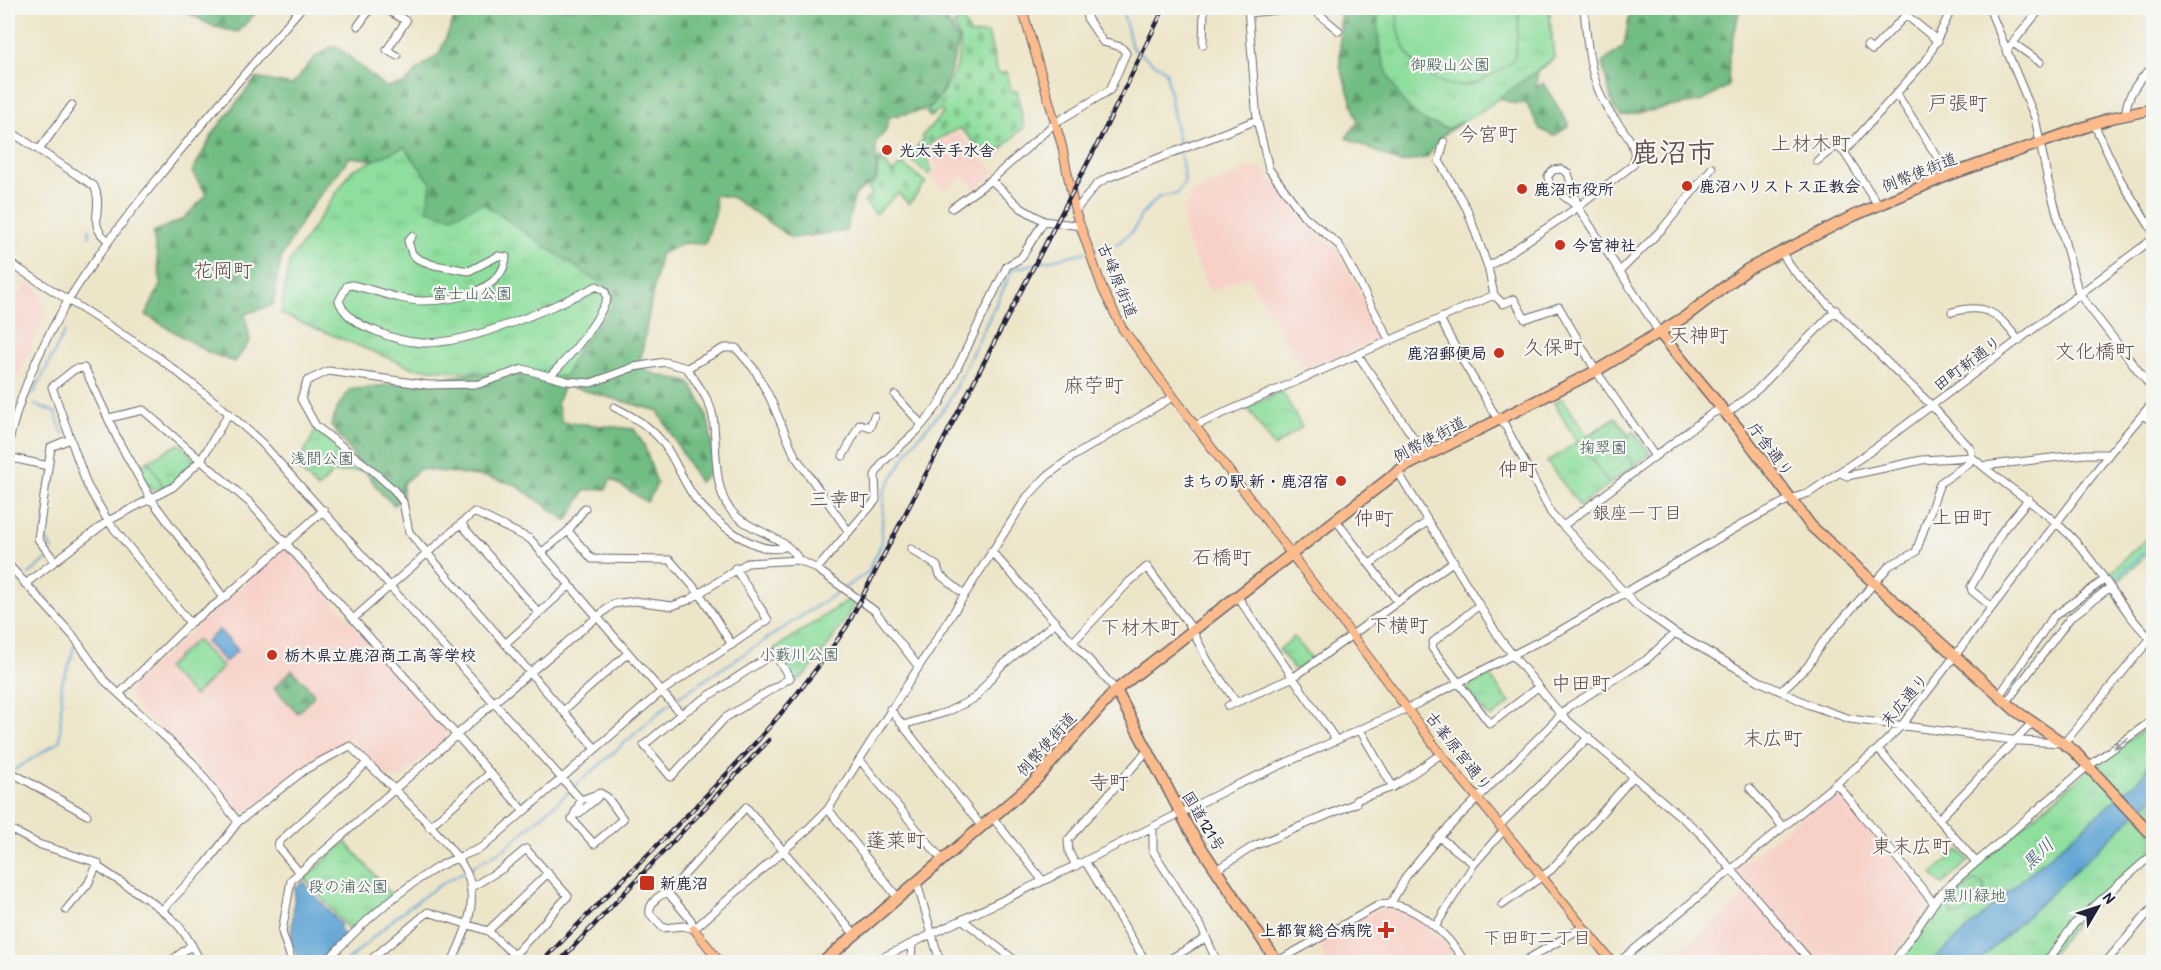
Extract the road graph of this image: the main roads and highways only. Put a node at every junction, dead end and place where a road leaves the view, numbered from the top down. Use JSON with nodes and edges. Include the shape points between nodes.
{"nodes":[{"id":1,"x":1022,"y":8,"type":"edge"},
{"id":2,"x":2154,"y":109,"type":"edge"},
{"id":3,"x":1659,"y":332,"type":"junction"},
{"id":4,"x":1290,"y":553,"type":"junction"},
{"id":5,"x":1116,"y":690,"type":"junction"},
{"id":6,"x":2154,"y":837,"type":"edge"},
{"id":7,"x":694,"y":929,"type":"road end"},
{"id":8,"x":1277,"y":962,"type":"edge"},
{"id":9,"x":720,"y":963,"type":"edge"},
{"id":10,"x":823,"y":963,"type":"edge"},
{"id":11,"x":1612,"y":963,"type":"edge"}],
"edges":[{"from":1,"to":4,"type":"main road","name":"古峰原街道","via":[[1056,123],[1075,211],[1114,313],[1132,344]]},
{"from":2,"to":3,"type":"highway","name":"例幣使街道","via":[[2094,124],[1949,175],[1878,205],[1748,269]]},
{"from":3,"to":4,"type":"highway","name":"例幣使街道","via":[[1596,371],[1425,455]]},
{"from":3,"to":6,"type":"highway","name":"庁舎通り","via":[[1811,526],[2002,700],[2064,743]]},
{"from":4,"to":5,"type":"highway","name":"例幣使街道"},
{"from":4,"to":11,"type":"main road","name":"古峯原宮通り","via":[[1441,753]]},
{"from":5,"to":8,"type":"highway","name":"国道121号","via":[[1180,814]]},
{"from":5,"to":10,"type":"highway","name":"例幣使街道","via":[[1043,772]]},
{"from":7,"to":9,"type":"main road"}]}
